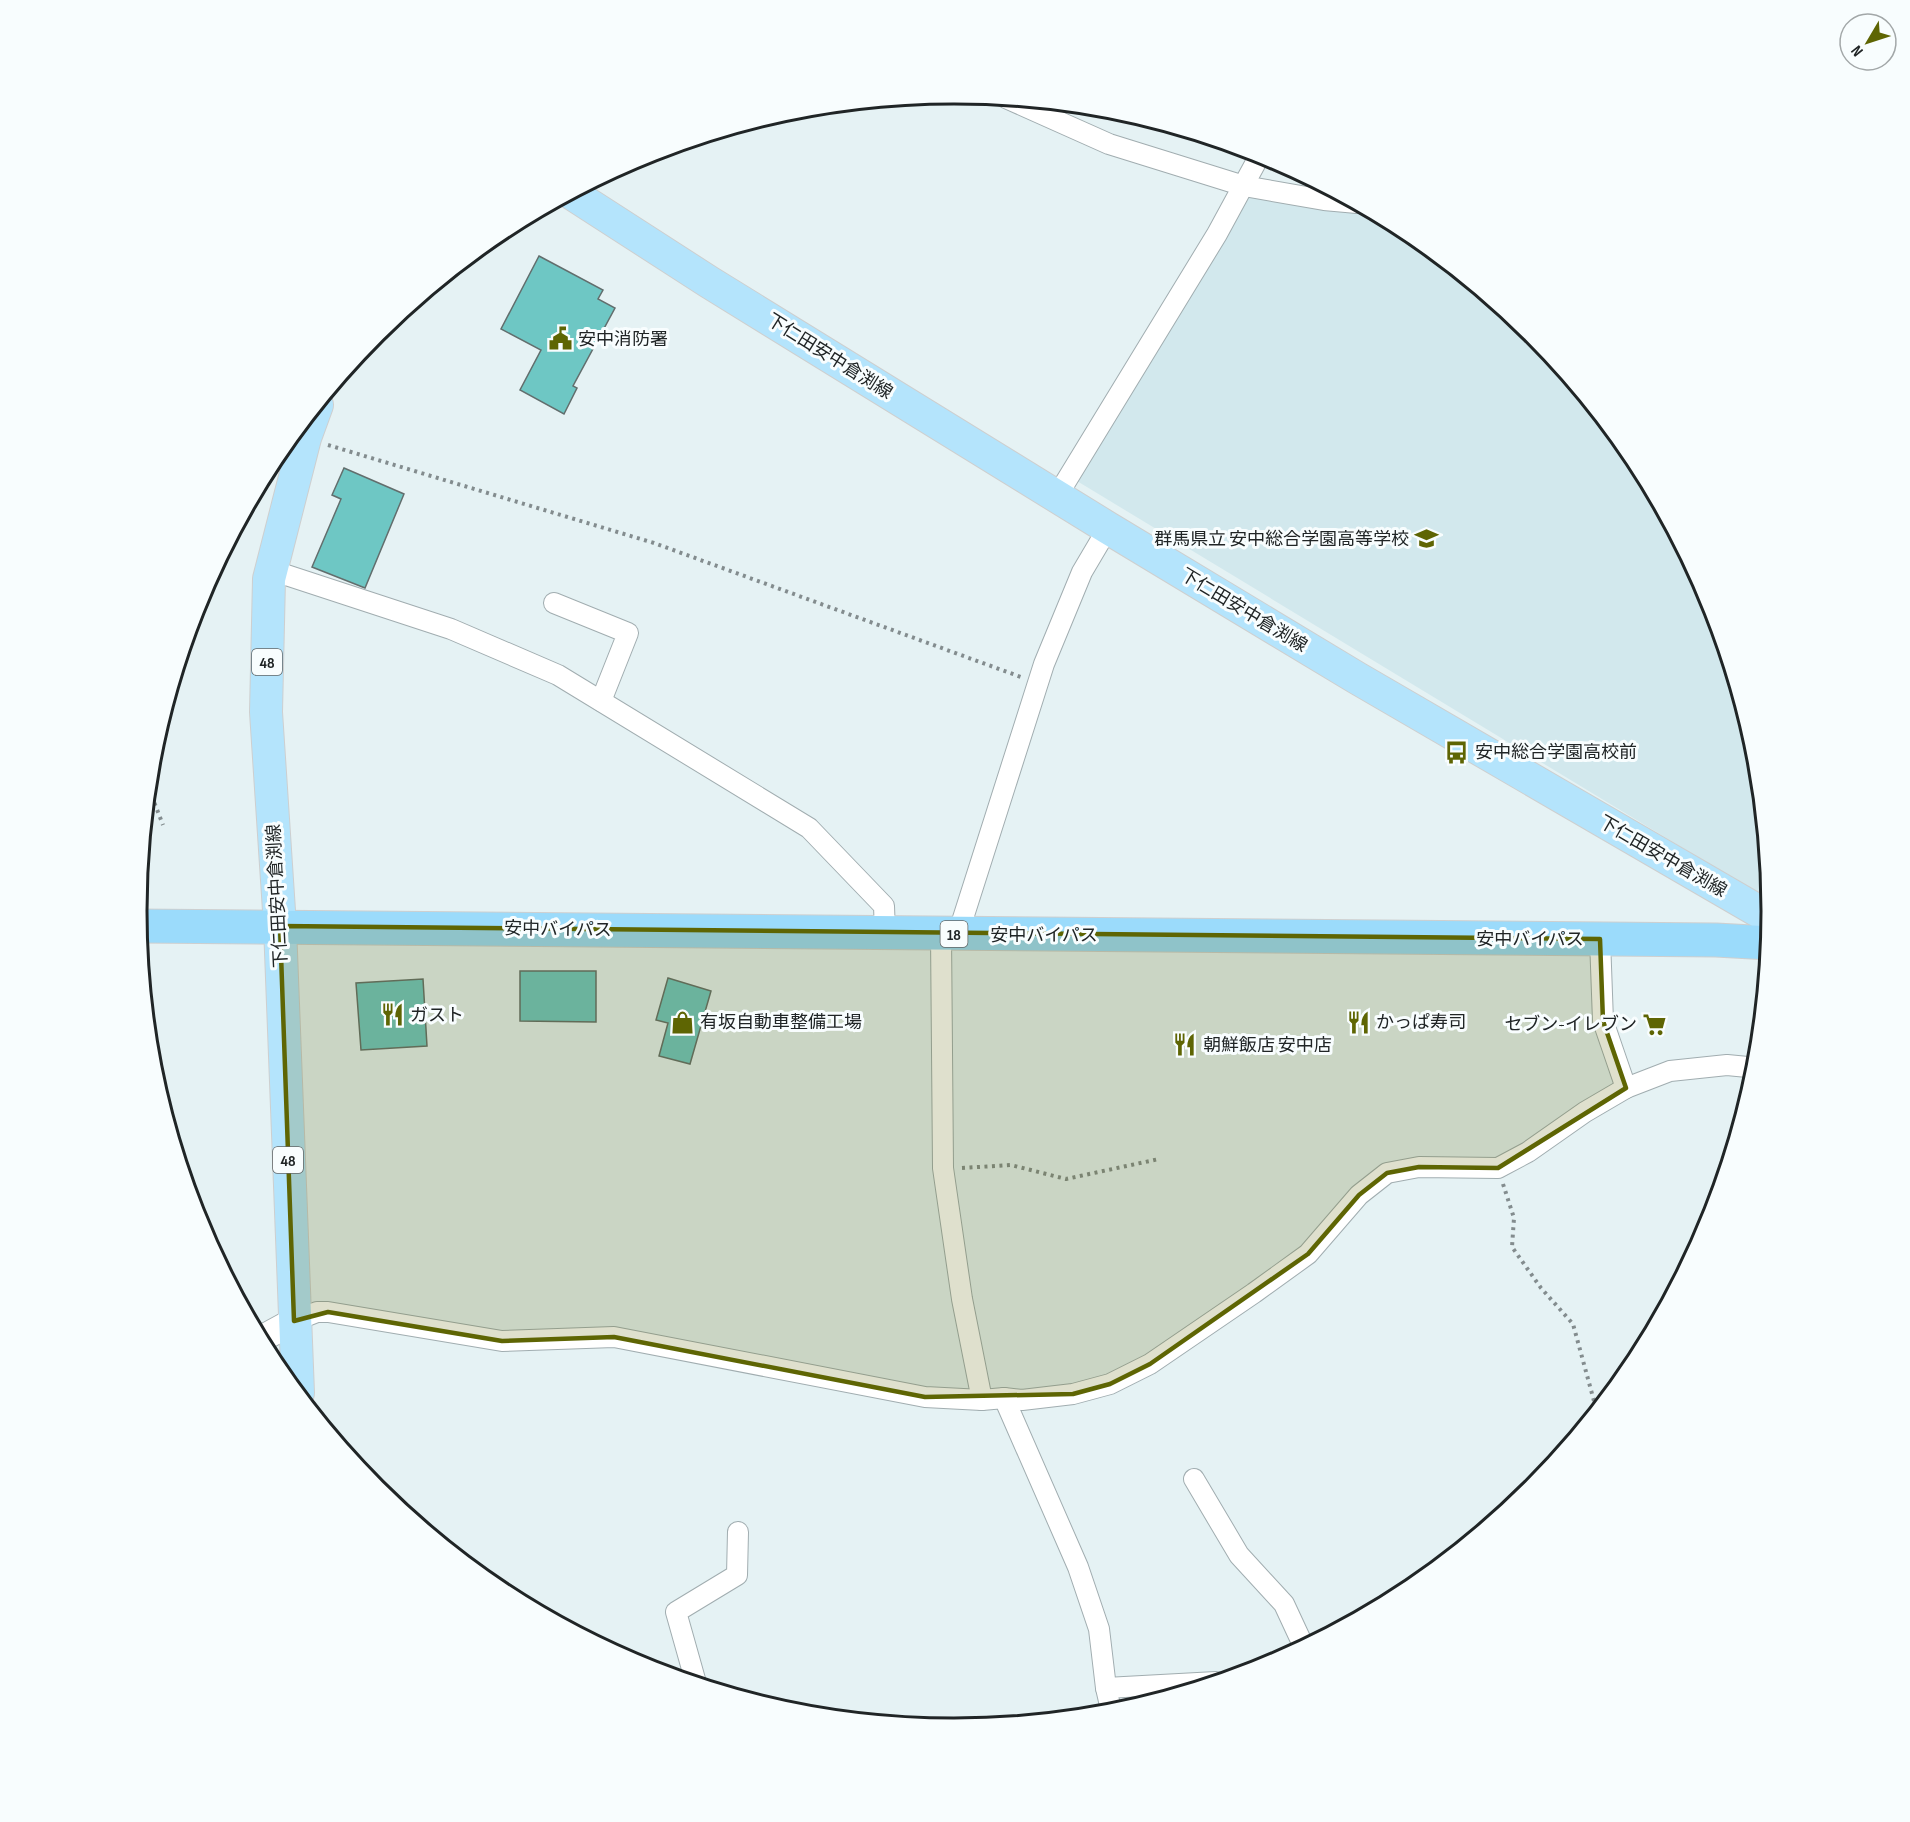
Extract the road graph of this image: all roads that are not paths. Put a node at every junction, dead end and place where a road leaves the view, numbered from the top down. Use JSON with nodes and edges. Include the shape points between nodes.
{"nodes":[{"id":1,"x":1025,"y":107,"type":"edge"},
{"id":2,"x":1256,"y":162,"type":"edge"},
{"id":3,"x":1244,"y":186,"type":"junction"},
{"id":4,"x":578,"y":198,"type":"edge"},
{"id":5,"x":1339,"y":201,"type":"edge"},
{"id":6,"x":310,"y":425,"type":"edge"},
{"id":7,"x":1057,"y":496,"type":"junction"},
{"id":8,"x":1108,"y":528,"type":"junction"},
{"id":9,"x":272,"y":570,"type":"junction"},
{"id":10,"x":554,"y":603,"type":"dead end"},
{"id":11,"x":601,"y":701,"type":"junction"},
{"id":12,"x":1762,"y":913,"type":"edge"},
{"id":13,"x":148,"y":926,"type":"edge"},
{"id":14,"x":280,"y":926,"type":"junction"},
{"id":15,"x":885,"y":933,"type":"junction"},
{"id":16,"x":949,"y":934,"type":"junction"},
{"id":17,"x":1600,"y":939,"type":"junction"},
{"id":18,"x":1761,"y":943,"type":"edge"},
{"id":19,"x":1747,"y":1067,"type":"edge"},
{"id":20,"x":1626,"y":1088,"type":"junction"},
{"id":21,"x":294,"y":1321,"type":"junction"},
{"id":22,"x":268,"y":1335,"type":"edge"},
{"id":23,"x":297,"y":1379,"type":"edge"},
{"id":24,"x":1004,"y":1398,"type":"junction"},
{"id":25,"x":982,"y":1400,"type":"junction"},
{"id":26,"x":1194,"y":1479,"type":"dead end"},
{"id":27,"x":738,"y":1532,"type":"dead end"},
{"id":28,"x":1301,"y":1640,"type":"edge"},
{"id":29,"x":694,"y":1676,"type":"edge"},
{"id":30,"x":1190,"y":1683,"type":"edge"},
{"id":31,"x":1106,"y":1688,"type":"junction"},
{"id":32,"x":1110,"y":1704,"type":"edge"}],
"edges":[{"from":1,"to":3,"type":"street","via":[[1109,144]]},
{"from":2,"to":3,"type":"street"},
{"from":3,"to":5,"type":"street"},
{"from":3,"to":7,"type":"street"},
{"from":4,"to":7,"type":"main road","name":"下仁田安中倉渕線"},
{"from":6,"to":9,"type":"main road","name":"下仁田安中倉渕線","number":"48"},
{"from":7,"to":8,"type":"main road","name":"下仁田安中倉渕線"},
{"from":8,"to":12,"type":"main road","name":"下仁田安中倉渕線"},
{"from":8,"to":16,"type":"street","via":[[1082,572],[1038,683]]},
{"from":9,"to":11,"type":"street","via":[[451,629],[558,675]]},
{"from":9,"to":14,"type":"main road","name":"下仁田安中倉渕線","number":"48","via":[[266,711]]},
{"from":10,"to":11,"type":"street","via":[[628,633]]},
{"from":11,"to":15,"type":"street","via":[[809,828],[884,906]]},
{"from":13,"to":14,"type":"highway","name":"安中バイパス","number":"18"},
{"from":14,"to":15,"type":"highway","name":"安中バイパス","number":"18"},
{"from":14,"to":21,"type":"main road","name":"下仁田安中倉渕線","number":"48"},
{"from":15,"to":16,"type":"highway","name":"安中バイパス","number":"18"},
{"from":16,"to":17,"type":"highway","name":"安中バイパス","number":"18"},
{"from":16,"to":25,"type":"street","via":[[943,1168]]},
{"from":17,"to":18,"type":"highway","name":"安中バイパス","number":"18"},
{"from":17,"to":20,"type":"street","via":[[1603,1021]]},
{"from":19,"to":20,"type":"street","via":[[1727,1065],[1670,1071]]},
{"from":20,"to":24,"type":"street","via":[[1498,1168],[1419,1167],[1387,1173],[1359,1195],[1308,1254],[1150,1364],[1110,1384],[1073,1394],[1022,1400]]},
{"from":21,"to":22,"type":"street"},
{"from":21,"to":23,"type":"main road","name":"下仁田安中倉渕線","number":"48"},
{"from":21,"to":25,"type":"street","via":[[328,1312],[502,1341],[614,1337],[926,1396]]},
{"from":24,"to":25,"type":"street"},
{"from":24,"to":31,"type":"street","via":[[1078,1567],[1099,1629]]},
{"from":26,"to":28,"type":"street","via":[[1239,1555],[1284,1604]]},
{"from":27,"to":29,"type":"street","via":[[737,1575],[676,1612]]},
{"from":30,"to":31,"type":"street"},
{"from":31,"to":32,"type":"street"}]}
